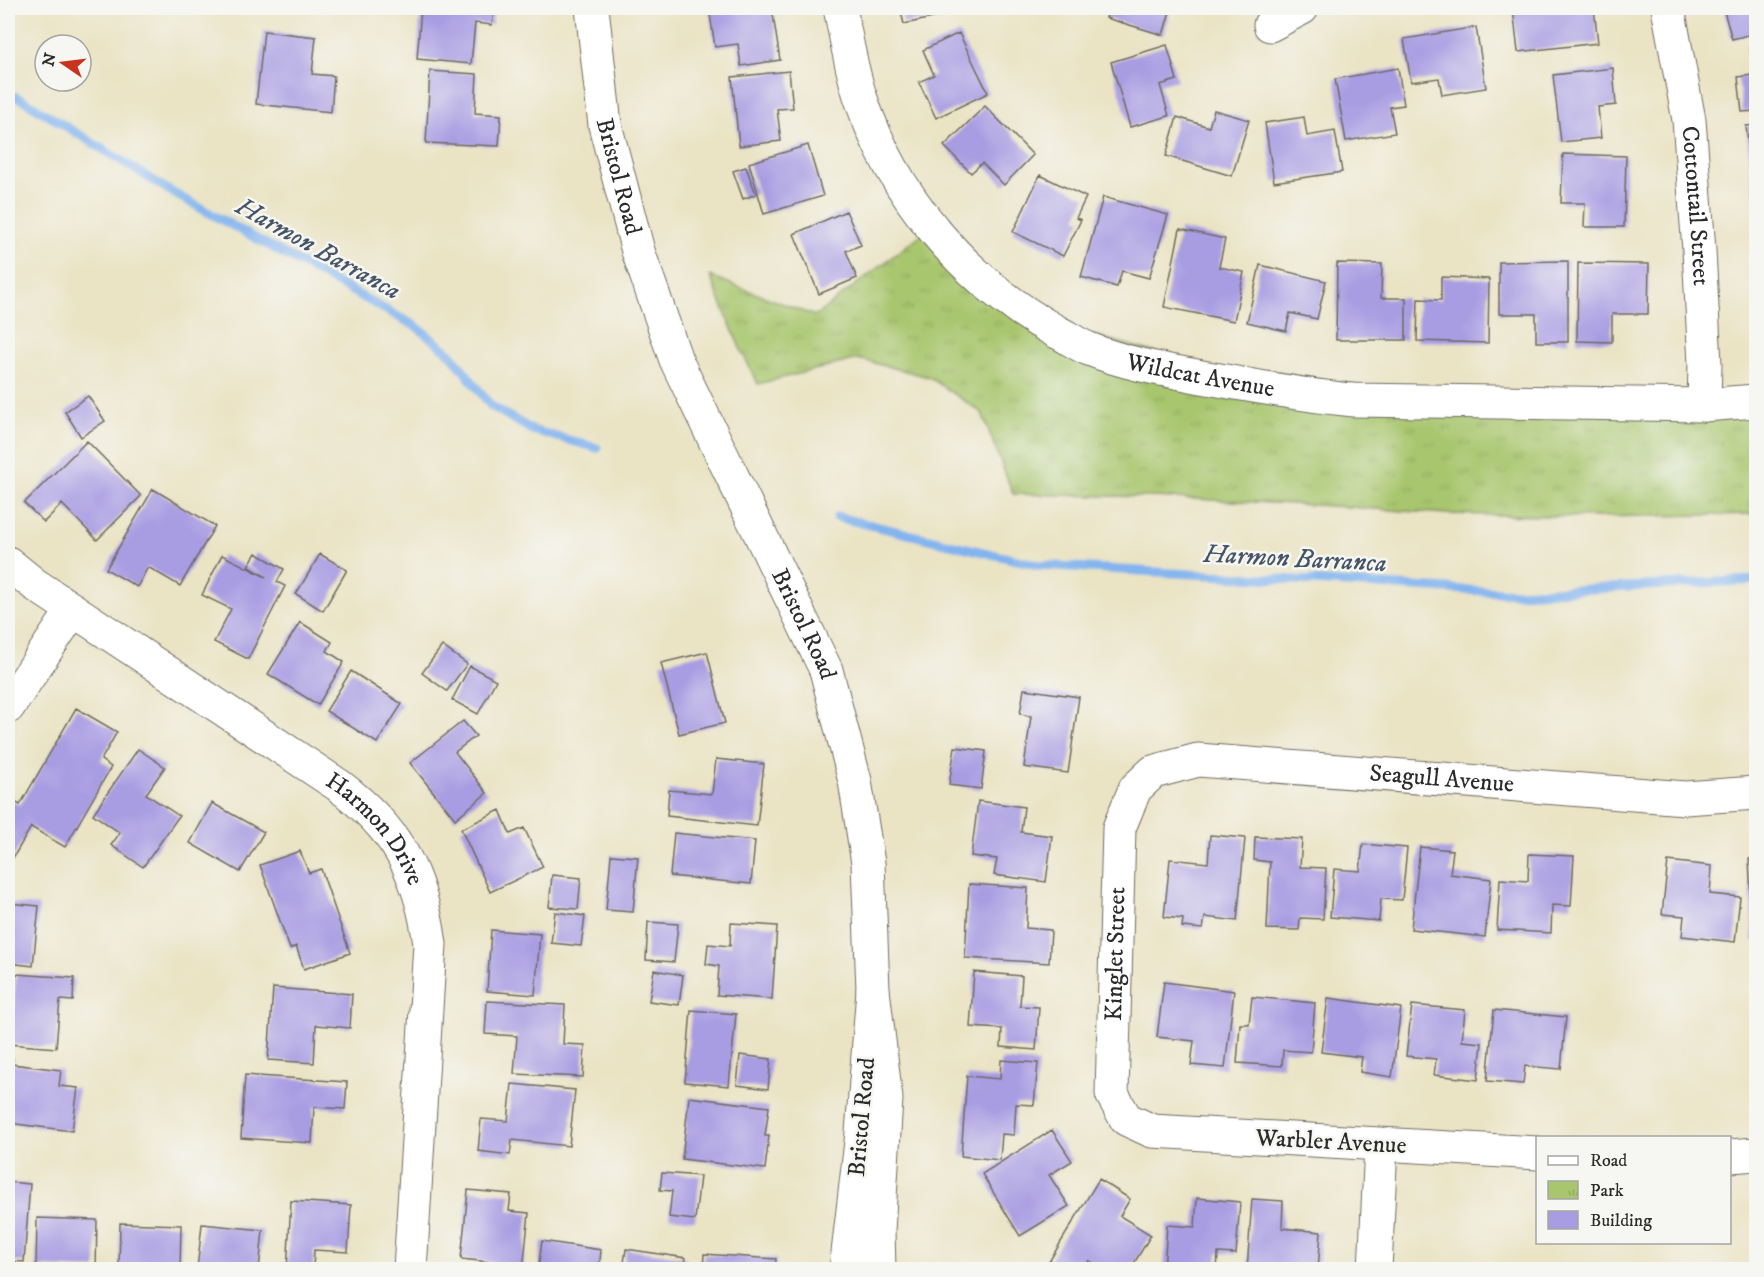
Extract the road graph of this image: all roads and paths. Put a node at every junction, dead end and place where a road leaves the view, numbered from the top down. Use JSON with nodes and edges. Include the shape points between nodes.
{"nodes":[{"id":1,"x":592,"y":8,"type":"edge"},
{"id":2,"x":840,"y":8,"type":"edge"},
{"id":3,"x":1302,"y":8,"type":"edge"},
{"id":4,"x":1668,"y":8,"type":"edge"},
{"id":5,"x":1270,"y":25,"type":"dead end"},
{"id":6,"x":1756,"y":401,"type":"edge"},
{"id":7,"x":1704,"y":405,"type":"junction"},
{"id":8,"x":8,"y":563,"type":"edge"},
{"id":9,"x":73,"y":610,"type":"junction"},
{"id":10,"x":8,"y":707,"type":"edge"},
{"id":11,"x":1135,"y":789,"type":"joint"},
{"id":12,"x":1756,"y":794,"type":"edge"},
{"id":13,"x":873,"y":990,"type":"junction"},
{"id":14,"x":1126,"y":1119,"type":"joint"},
{"id":15,"x":1382,"y":1145,"type":"junction"},
{"id":16,"x":1536,"y":1153,"type":"edge"},
{"id":17,"x":1756,"y":1154,"type":"edge"},
{"id":18,"x":1731,"y":1156,"type":"edge"},
{"id":19,"x":410,"y":1269,"type":"edge"},
{"id":20,"x":846,"y":1269,"type":"edge"},
{"id":21,"x":879,"y":1269,"type":"edge"},
{"id":22,"x":1375,"y":1269,"type":"edge"}],
"edges":[{"from":1,"to":13,"type":"street","name":"Bristol Road","via":[[605,124],[638,251],[672,350],[826,670],[855,781],[868,863]]},
{"from":2,"to":7,"type":"street","name":"Wildcat Avenue","via":[[860,96],[904,191],[970,271],[1032,318],[1088,349],[1143,366],[1353,400]]},
{"from":3,"to":5,"type":"street"},
{"from":4,"to":7,"type":"street","name":"Cottontail Street","via":[[1689,120],[1705,364]]},
{"from":6,"to":7,"type":"street","name":"Wildcat Avenue"},
{"from":8,"to":9,"type":"street","name":"Harmon Drive"},
{"from":9,"to":10,"type":"street"},
{"from":9,"to":19,"type":"street","name":"Harmon Drive","via":[[361,802],[400,848],[416,879],[430,944]]},
{"from":11,"to":12,"type":"street","name":"Seagull Avenue","via":[[1153,772],[1198,760],[1685,798]]},
{"from":11,"to":14,"type":"street","name":"Kinglet Street","via":[[1119,828],[1112,1094]]},
{"from":13,"to":20,"type":"street","name":"Bristol Road"},
{"from":13,"to":21,"type":"street","via":[[886,1099]]},
{"from":14,"to":15,"type":"street","name":"Warbler Avenue","via":[[1152,1131]]},
{"from":15,"to":16,"type":"street","name":"Warbler Avenue"},
{"from":15,"to":22,"type":"street"},
{"from":17,"to":18,"type":"street"}]}
